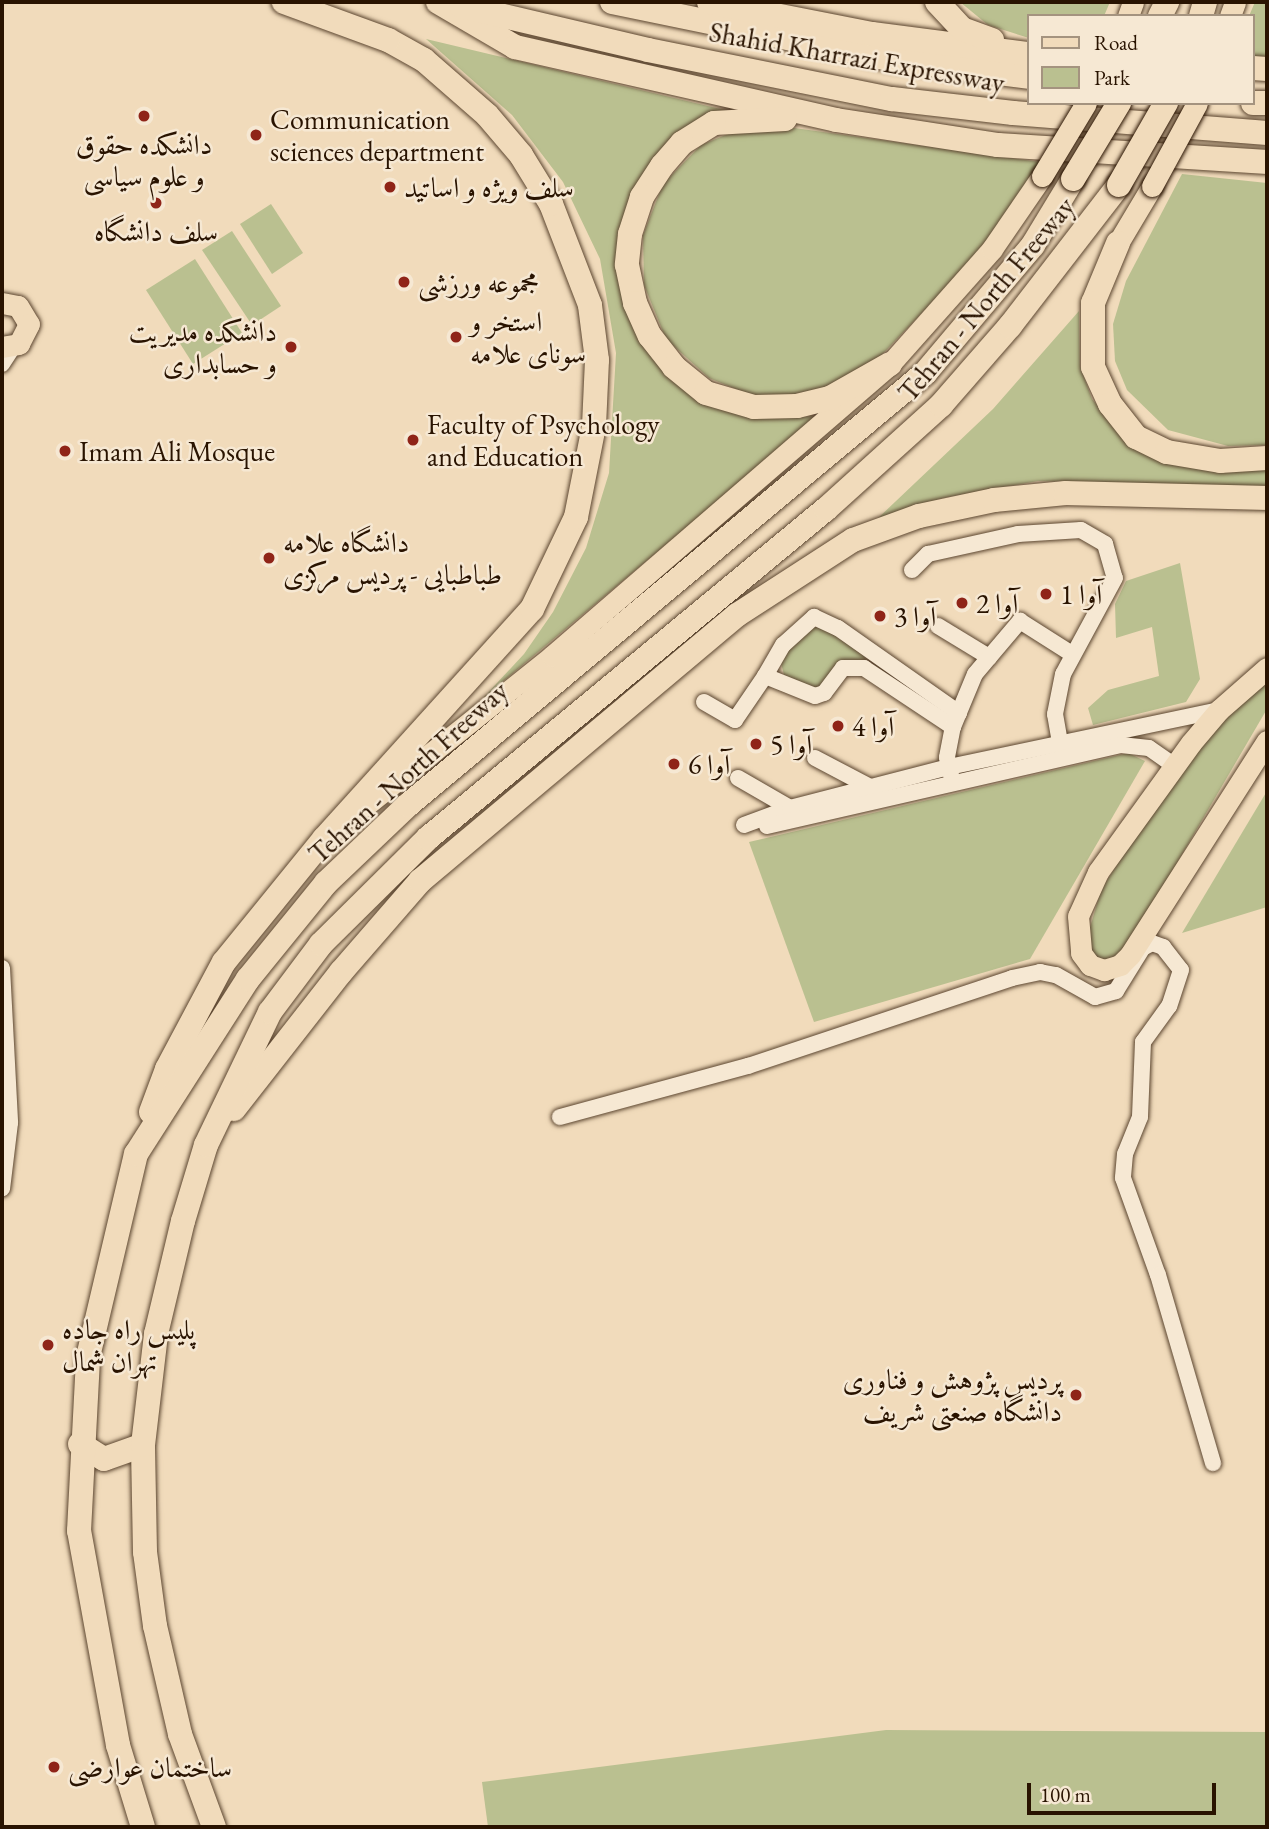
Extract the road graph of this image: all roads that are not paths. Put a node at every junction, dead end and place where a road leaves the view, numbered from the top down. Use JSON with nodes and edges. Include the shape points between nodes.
{"nodes":[{"id":1,"x":284,"y":2,"type":"edge"},
{"id":2,"x":440,"y":2,"type":"edge"},
{"id":3,"x":612,"y":2,"type":"edge"},
{"id":4,"x":709,"y":2,"type":"edge"},
{"id":5,"x":937,"y":2,"type":"edge"},
{"id":6,"x":1028,"y":53,"type":"edge"},
{"id":7,"x":1028,"y":53,"type":"edge"},
{"id":8,"x":1028,"y":77,"type":"edge"},
{"id":9,"x":1085,"y":105,"type":"edge"},
{"id":10,"x":1118,"y":105,"type":"edge"},
{"id":11,"x":1165,"y":105,"type":"edge"},
{"id":12,"x":1196,"y":105,"type":"edge"},
{"id":13,"x":836,"y":120,"type":"junction"},
{"id":14,"x":1267,"y":133,"type":"edge"},
{"id":15,"x":1267,"y":162,"type":"edge"},
{"id":16,"x":1118,"y":243,"type":"joint"},
{"id":17,"x":2,"y":303,"type":"edge"},
{"id":18,"x":5,"y":353,"type":"edge"},
{"id":19,"x":890,"y":364,"type":"junction"},
{"id":20,"x":1267,"y":458,"type":"edge"},
{"id":21,"x":1267,"y":498,"type":"edge"},
{"id":22,"x":912,"y":570,"type":"dead end"},
{"id":23,"x":938,"y":626,"type":"dead end"},
{"id":24,"x":1072,"y":654,"type":"junction"},
{"id":25,"x":989,"y":657,"type":"junction"},
{"id":26,"x":1267,"y":668,"type":"edge"},
{"id":27,"x":765,"y":676,"type":"junction"},
{"id":28,"x":704,"y":702,"type":"dead end"},
{"id":29,"x":1219,"y":710,"type":"junction"},
{"id":30,"x":956,"y":720,"type":"junction"},
{"id":31,"x":1267,"y":741,"type":"edge"},
{"id":32,"x":1060,"y":751,"type":"junction"},
{"id":33,"x":815,"y":758,"type":"dead end"},
{"id":34,"x":1173,"y":765,"type":"junction"},
{"id":35,"x":951,"y":774,"type":"junction"},
{"id":36,"x":738,"y":778,"type":"dead end"},
{"id":37,"x":870,"y":787,"type":"junction"},
{"id":38,"x":790,"y":808,"type":"junction"},
{"id":39,"x":324,"y":839,"type":"junction"},
{"id":40,"x":1136,"y":951,"type":"junction"},
{"id":41,"x":2,"y":968,"type":"edge"},
{"id":42,"x":560,"y":1117,"type":"dead end"},
{"id":43,"x":206,"y":1145,"type":"junction"},
{"id":44,"x":136,"y":1154,"type":"junction"},
{"id":45,"x":2,"y":1189,"type":"edge"},
{"id":46,"x":80,"y":1444,"type":"junction"},
{"id":47,"x":143,"y":1445,"type":"junction"},
{"id":48,"x":1213,"y":1463,"type":"dead end"},
{"id":49,"x":143,"y":1827,"type":"edge"},
{"id":50,"x":214,"y":1827,"type":"edge"}],
"edges":[{"from":1,"to":39,"type":"highway","via":[[388,40],[424,60],[487,115],[521,155],[565,236],[590,305],[597,360],[594,426],[576,517],[532,609]]},
{"from":2,"to":13,"type":"highway","via":[[515,47]]},
{"from":2,"to":14,"type":"highway","name":"Shahid Kharrazi Expressway","via":[[892,99]]},
{"from":3,"to":8,"type":"highway","name":"Shahid Kharrazi Expressway","via":[[877,57]]},
{"from":4,"to":6,"type":"highway","via":[[872,34]]},
{"from":5,"to":7,"type":"highway","via":[[962,29]]},
{"from":9,"to":19,"type":"main road","bridge":true,"via":[[992,249]]},
{"from":10,"to":44,"type":"highway","name":"Tehran - North Freeway","bridge":true,"via":[[1033,245],[925,373],[408,805],[326,883],[248,979]]},
{"from":11,"to":43,"type":"highway","name":"Tehran - North Freeway","bridge":true,"via":[[1119,185],[1018,316],[941,405],[826,509],[438,829],[321,944],[270,1012]]},
{"from":12,"to":16,"type":"main road","bridge":true},
{"from":13,"to":15,"type":"highway","via":[[998,145]]},
{"from":13,"to":19,"type":"highway","via":[[714,123],[682,143],[648,184],[636,214],[627,265],[635,303],[650,336],[674,368],[706,393],[754,407],[797,406],[830,398]]},
{"from":16,"to":20,"type":"highway","via":[[1093,303],[1093,367],[1110,404],[1136,437],[1167,452],[1220,461]]},
{"from":17,"to":18,"type":"main road","via":[[18,306],[27,317],[28,332]]},
{"from":19,"to":39,"type":"main road","via":[[552,656]]},
{"from":21,"to":43,"type":"highway","via":[[1066,493],[919,516],[853,540],[737,615],[420,881],[341,972]]},
{"from":22,"to":24,"type":"street","via":[[928,554],[990,538],[1069,529],[1097,536],[1110,552],[1115,578]]},
{"from":23,"to":25,"type":"street"},
{"from":24,"to":25,"type":"street","via":[[1020,621]]},
{"from":24,"to":32,"type":"street","via":[[1059,691]]},
{"from":25,"to":30,"type":"street","via":[[975,674]]},
{"from":26,"to":29,"type":"main road"},
{"from":27,"to":28,"type":"street","via":[[735,720]]},
{"from":27,"to":30,"type":"street","via":[[815,696],[824,693],[843,668],[864,668]]},
{"from":27,"to":30,"type":"street","via":[[783,645],[814,617],[838,628]]},
{"from":29,"to":32,"type":"street"},
{"from":29,"to":34,"type":"main road"},
{"from":30,"to":35,"type":"street"},
{"from":31,"to":40,"type":"main road"},
{"from":32,"to":34,"type":"street","via":[[1132,745],[1149,748]]},
{"from":32,"to":35,"type":"street"},
{"from":33,"to":37,"type":"street"},
{"from":34,"to":40,"type":"main road","via":[[1098,872],[1078,916],[1082,953],[1090,965],[1104,970],[1120,965]]},
{"from":35,"to":37,"type":"street"},
{"from":35,"to":38,"type":"street","via":[[759,828],[744,825]]},
{"from":36,"to":38,"type":"street"},
{"from":37,"to":38,"type":"street"},
{"from":39,"to":44,"type":"highway","via":[[224,962],[167,1069]]},
{"from":40,"to":42,"type":"street","via":[[1126,980],[1116,991],[1095,997],[1056,975],[1040,972],[1013,978],[747,1066]]},
{"from":40,"to":48,"type":"street","via":[[1163,947],[1181,970],[1169,1006],[1143,1042],[1140,1117],[1125,1154],[1123,1178],[1158,1275]]},
{"from":41,"to":45,"type":"street","via":[[10,1123]]},
{"from":43,"to":47,"type":"highway","name":"Tehran - North Freeway","via":[[156,1334]]},
{"from":44,"to":46,"type":"highway","name":"Tehran - North Freeway","via":[[88,1357]]},
{"from":46,"to":47,"type":"highway","via":[[104,1459]]},
{"from":46,"to":49,"type":"highway","name":"Tehran - North Freeway","via":[[79,1531],[87,1588],[118,1745]]},
{"from":47,"to":50,"type":"highway","name":"Tehran - North Freeway","via":[[145,1552],[155,1626],[180,1734]]}]}
